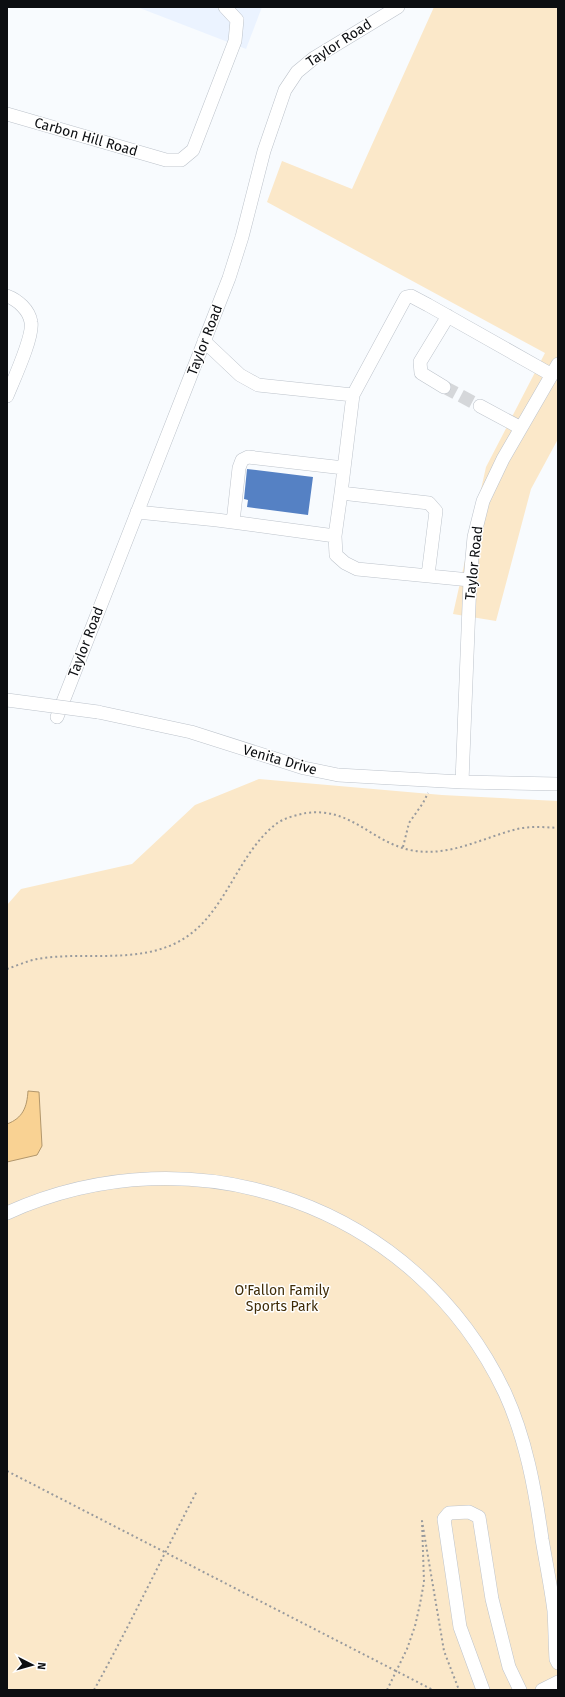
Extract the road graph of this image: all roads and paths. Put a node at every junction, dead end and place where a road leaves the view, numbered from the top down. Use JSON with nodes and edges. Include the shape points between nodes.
{"nodes":[{"id":1,"x":225,"y":7,"type":"edge"},
{"id":2,"x":398,"y":7,"type":"edge"},
{"id":3,"x":7,"y":114,"type":"edge"},
{"id":4,"x":7,"y":296,"type":"edge"},
{"id":5,"x":448,"y":316,"type":"junction"},
{"id":6,"x":204,"y":341,"type":"junction"},
{"id":7,"x":555,"y":370,"type":"edge"},
{"id":8,"x":444,"y":387,"type":"tunnel mouth"},
{"id":9,"x":353,"y":395,"type":"junction"},
{"id":10,"x":7,"y":396,"type":"edge"},
{"id":11,"x":480,"y":406,"type":"tunnel mouth"},
{"id":12,"x":521,"y":428,"type":"junction"},
{"id":13,"x":344,"y":468,"type":"junction"},
{"id":14,"x":341,"y":493,"type":"junction"},
{"id":15,"x":137,"y":512,"type":"junction"},
{"id":16,"x":233,"y":522,"type":"junction"},
{"id":17,"x":335,"y":536,"type":"junction"},
{"id":18,"x":428,"y":575,"type":"junction"},
{"id":19,"x":470,"y":580,"type":"junction"},
{"id":20,"x":7,"y":700,"type":"edge"},
{"id":21,"x":57,"y":717,"type":"dead end"},
{"id":22,"x":462,"y":782,"type":"junction"},
{"id":23,"x":558,"y":784,"type":"edge"},
{"id":24,"x":429,"y":791,"type":"dead end"},
{"id":25,"x":558,"y":828,"type":"edge"},
{"id":26,"x":403,"y":847,"type":"junction"},
{"id":27,"x":7,"y":969,"type":"edge"},
{"id":28,"x":7,"y":1212,"type":"edge"},
{"id":29,"x":7,"y":1471,"type":"edge"},
{"id":30,"x":197,"y":1491,"type":"dead end"},
{"id":31,"x":164,"y":1552,"type":"junction"},
{"id":32,"x":554,"y":1611,"type":"junction"},
{"id":33,"x":558,"y":1624,"type":"edge"},
{"id":34,"x":558,"y":1663,"type":"edge"},
{"id":35,"x":396,"y":1672,"type":"junction"},
{"id":36,"x":558,"y":1682,"type":"edge"},
{"id":37,"x":94,"y":1690,"type":"edge"},
{"id":38,"x":386,"y":1690,"type":"edge"},
{"id":39,"x":433,"y":1690,"type":"edge"},
{"id":40,"x":459,"y":1690,"type":"edge"},
{"id":41,"x":483,"y":1690,"type":"edge"},
{"id":42,"x":520,"y":1690,"type":"edge"},
{"id":43,"x":542,"y":1690,"type":"edge"}],
"edges":[{"from":1,"to":3,"type":"street","name":"Carbon Hill Road","via":[[237,20],[235,41],[194,150],[181,160],[166,160]]},
{"from":2,"to":6,"type":"street","name":"Taylor Road","via":[[314,58],[297,72],[284,90],[264,151],[242,238]]},
{"from":4,"to":10,"type":"street","via":[[27,309],[32,323]]},
{"from":5,"to":7,"type":"street"},
{"from":5,"to":8,"type":"street","via":[[420,362],[421,373]]},
{"from":5,"to":9,"type":"street","via":[[411,296],[406,297]]},
{"from":6,"to":9,"type":"street","via":[[240,375],[258,385]]},
{"from":6,"to":15,"type":"street","name":"Taylor Road"},
{"from":7,"to":12,"type":"street","name":"Taylor Road"},
{"from":9,"to":13,"type":"street"},
{"from":11,"to":12,"type":"street"},
{"from":12,"to":19,"type":"street","name":"Taylor Road","via":[[483,501],[474,537]]},
{"from":13,"to":14,"type":"street"},
{"from":13,"to":16,"type":"street","via":[[248,457],[242,460],[239,468]]},
{"from":14,"to":17,"type":"street"},
{"from":14,"to":18,"type":"street","via":[[429,503],[433,506],[436,511]]},
{"from":15,"to":16,"type":"street"},
{"from":15,"to":21,"type":"street","name":"Taylor Road"},
{"from":16,"to":17,"type":"street"},
{"from":17,"to":18,"type":"street","via":[[336,555],[344,564],[357,569]]},
{"from":18,"to":19,"type":"street"},
{"from":19,"to":22,"type":"street","name":"Taylor Road"},
{"from":20,"to":22,"type":"street","name":"Venita Drive","bridge":true,"via":[[98,712],[185,731],[304,768],[338,775]]},
{"from":22,"to":23,"type":"street","name":"Venita Drive"},
{"from":24,"to":26,"type":"path","via":[[409,823]]},
{"from":25,"to":26,"type":"path","via":[[519,829],[445,851],[425,852]]},
{"from":26,"to":27,"type":"path","via":[[389,842],[348,818],[317,812],[297,815],[278,822],[262,836],[209,916],[193,932],[177,942],[155,952],[36,959]]},
{"from":28,"to":32,"type":"street","via":[[53,1194],[112,1181],[168,1178],[223,1182],[262,1190],[307,1205],[338,1220],[394,1255],[444,1301],[468,1331],[488,1361],[505,1394],[528,1460]]},
{"from":29,"to":31,"type":"path"},
{"from":30,"to":31,"type":"path"},
{"from":31,"to":35,"type":"path"},
{"from":31,"to":37,"type":"path"},
{"from":32,"to":33,"type":"street"},
{"from":32,"to":34,"type":"street"},
{"from":35,"to":38,"type":"path"},
{"from":35,"to":39,"type":"path"},
{"from":35,"to":40,"type":"path","via":[[411,1638],[424,1582],[422,1521],[444,1651]]},
{"from":36,"to":43,"type":"street"},
{"from":41,"to":42,"type":"street","via":[[460,1627],[444,1519],[449,1513],[469,1512],[479,1517],[492,1599],[509,1667]]}]}
